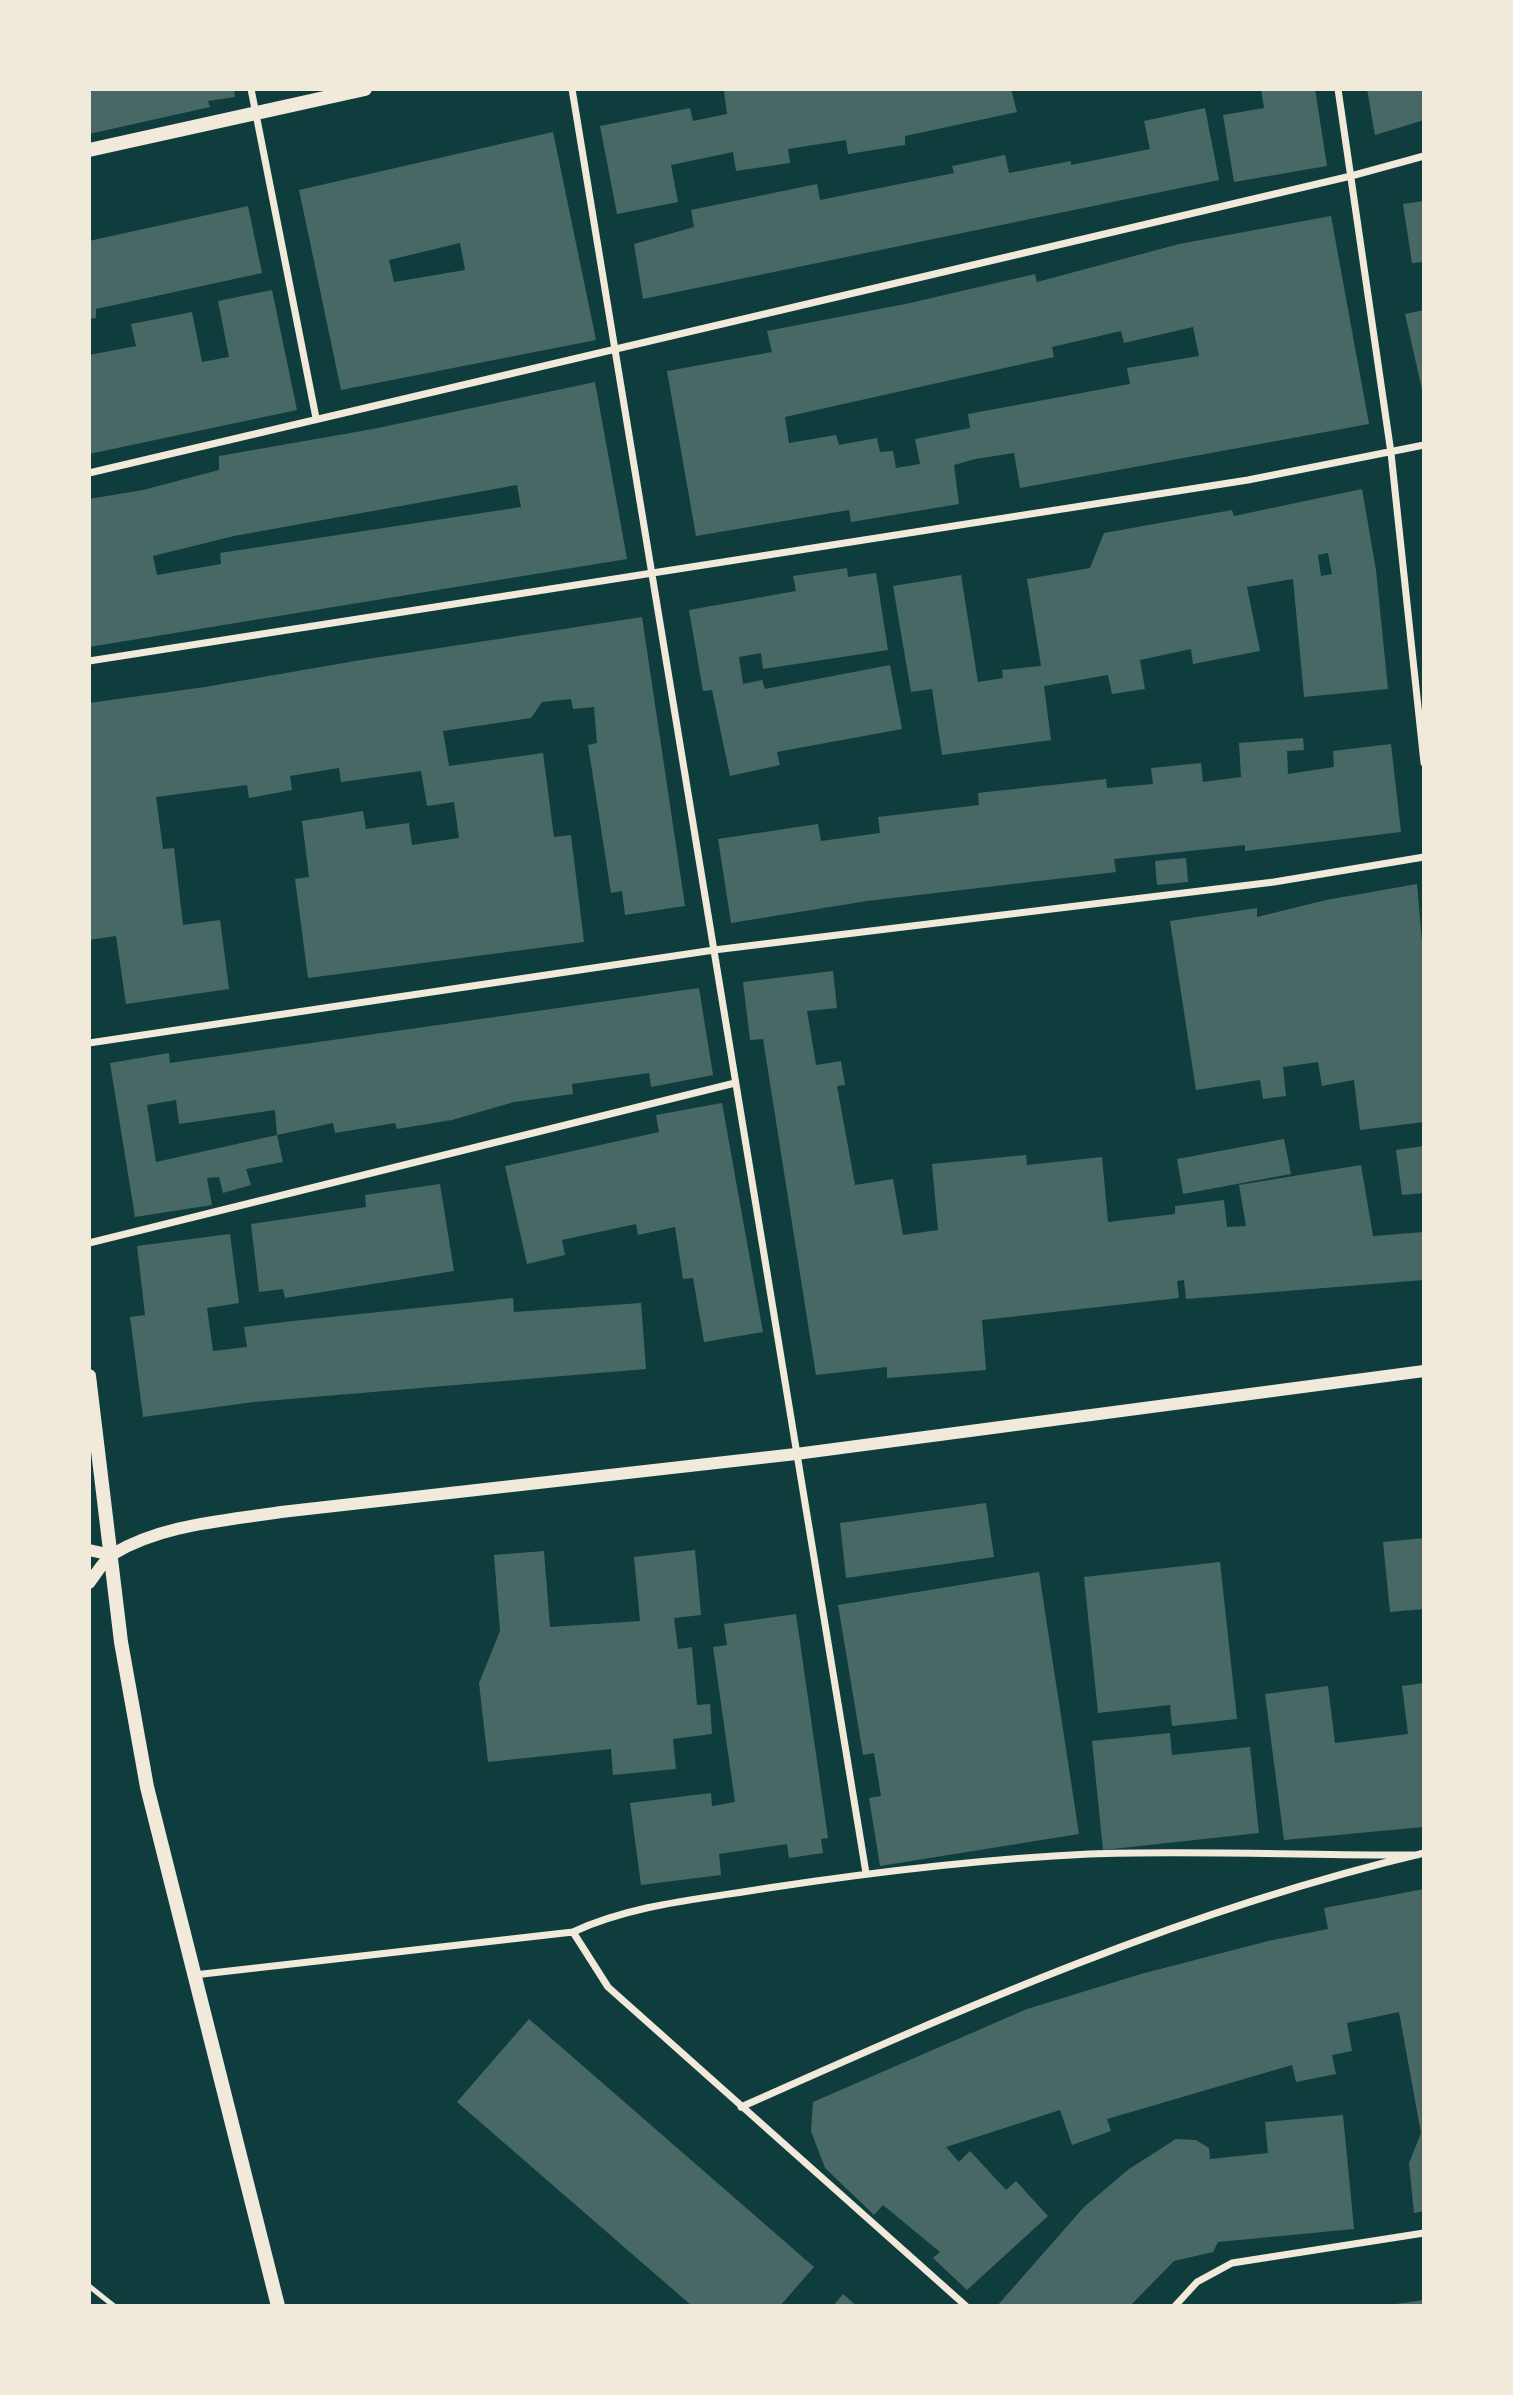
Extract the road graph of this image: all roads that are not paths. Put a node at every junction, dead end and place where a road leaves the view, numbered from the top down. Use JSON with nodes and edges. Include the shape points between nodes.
{"nodes":[{"id":1,"x":251,"y":89,"type":"edge"},
{"id":2,"x":365,"y":89,"type":"edge"},
{"id":3,"x":572,"y":89,"type":"edge"},
{"id":4,"x":1338,"y":89,"type":"edge"},
{"id":5,"x":256,"y":114,"type":"junction"},
{"id":6,"x":89,"y":150,"type":"edge"},
{"id":7,"x":1424,"y":156,"type":"edge"},
{"id":8,"x":1351,"y":176,"type":"junction"},
{"id":9,"x":615,"y":350,"type":"junction"},
{"id":10,"x":316,"y":418,"type":"junction"},
{"id":11,"x":1424,"y":445,"type":"edge"},
{"id":12,"x":1391,"y":453,"type":"junction"},
{"id":13,"x":89,"y":473,"type":"edge"},
{"id":14,"x":652,"y":573,"type":"junction"},
{"id":15,"x":89,"y":661,"type":"edge"},
{"id":16,"x":1424,"y":763,"type":"edge"},
{"id":17,"x":1424,"y":858,"type":"edge"},
{"id":18,"x":714,"y":950,"type":"junction"},
{"id":19,"x":89,"y":1043,"type":"edge"},
{"id":20,"x":735,"y":1083,"type":"junction"},
{"id":21,"x":89,"y":1243,"type":"edge"},
{"id":22,"x":1424,"y":1371,"type":"edge"},
{"id":23,"x":89,"y":1376,"type":"edge"},
{"id":24,"x":796,"y":1454,"type":"junction"},
{"id":25,"x":89,"y":1550,"type":"edge"},
{"id":26,"x":111,"y":1555,"type":"junction"},
{"id":27,"x":89,"y":1583,"type":"edge"},
{"id":28,"x":1420,"y":1854,"type":"edge"},
{"id":29,"x":866,"y":1873,"type":"junction"},
{"id":30,"x":573,"y":1933,"type":"junction"},
{"id":31,"x":194,"y":1975,"type":"junction"},
{"id":32,"x":741,"y":2107,"type":"junction"},
{"id":33,"x":1424,"y":2233,"type":"edge"},
{"id":34,"x":89,"y":2286,"type":"edge"},
{"id":35,"x":114,"y":2306,"type":"edge"},
{"id":36,"x":278,"y":2306,"type":"edge"},
{"id":37,"x":965,"y":2306,"type":"edge"},
{"id":38,"x":1175,"y":2306,"type":"edge"}],
"edges":[{"from":1,"to":5,"type":"street"},
{"from":2,"to":5,"type":"main road"},
{"from":3,"to":9,"type":"street"},
{"from":4,"to":8,"type":"street"},
{"from":5,"to":6,"type":"main road"},
{"from":5,"to":10,"type":"street"},
{"from":7,"to":8,"type":"street"},
{"from":8,"to":9,"type":"street"},
{"from":8,"to":12,"type":"street"},
{"from":9,"to":10,"type":"street"},
{"from":9,"to":14,"type":"street"},
{"from":10,"to":13,"type":"street"},
{"from":11,"to":12,"type":"street"},
{"from":12,"to":14,"type":"street","via":[[1248,480]]},
{"from":12,"to":16,"type":"street"},
{"from":14,"to":15,"type":"street"},
{"from":14,"to":18,"type":"street"},
{"from":17,"to":18,"type":"street","via":[[1275,882]]},
{"from":18,"to":19,"type":"street"},
{"from":18,"to":20,"type":"street"},
{"from":20,"to":21,"type":"street"},
{"from":20,"to":24,"type":"street"},
{"from":22,"to":24,"type":"street"},
{"from":23,"to":26,"type":"main road"},
{"from":24,"to":26,"type":"street","via":[[268,1514],[166,1532]]},
{"from":24,"to":29,"type":"street"},
{"from":25,"to":26,"type":"street"},
{"from":26,"to":27,"type":"street"},
{"from":26,"to":31,"type":"main road","via":[[141,1755]]},
{"from":28,"to":29,"type":"street","via":[[1091,1854]]},
{"from":28,"to":32,"type":"street","via":[[1176,1925],[916,2029]]},
{"from":29,"to":30,"type":"street","via":[[654,1906],[602,1918]]},
{"from":30,"to":31,"type":"street"},
{"from":30,"to":32,"type":"street","via":[[608,1987]]},
{"from":31,"to":36,"type":"main road"},
{"from":32,"to":37,"type":"street"},
{"from":33,"to":38,"type":"street","via":[[1232,2263],[1197,2282]]},
{"from":34,"to":35,"type":"lane"}]}
